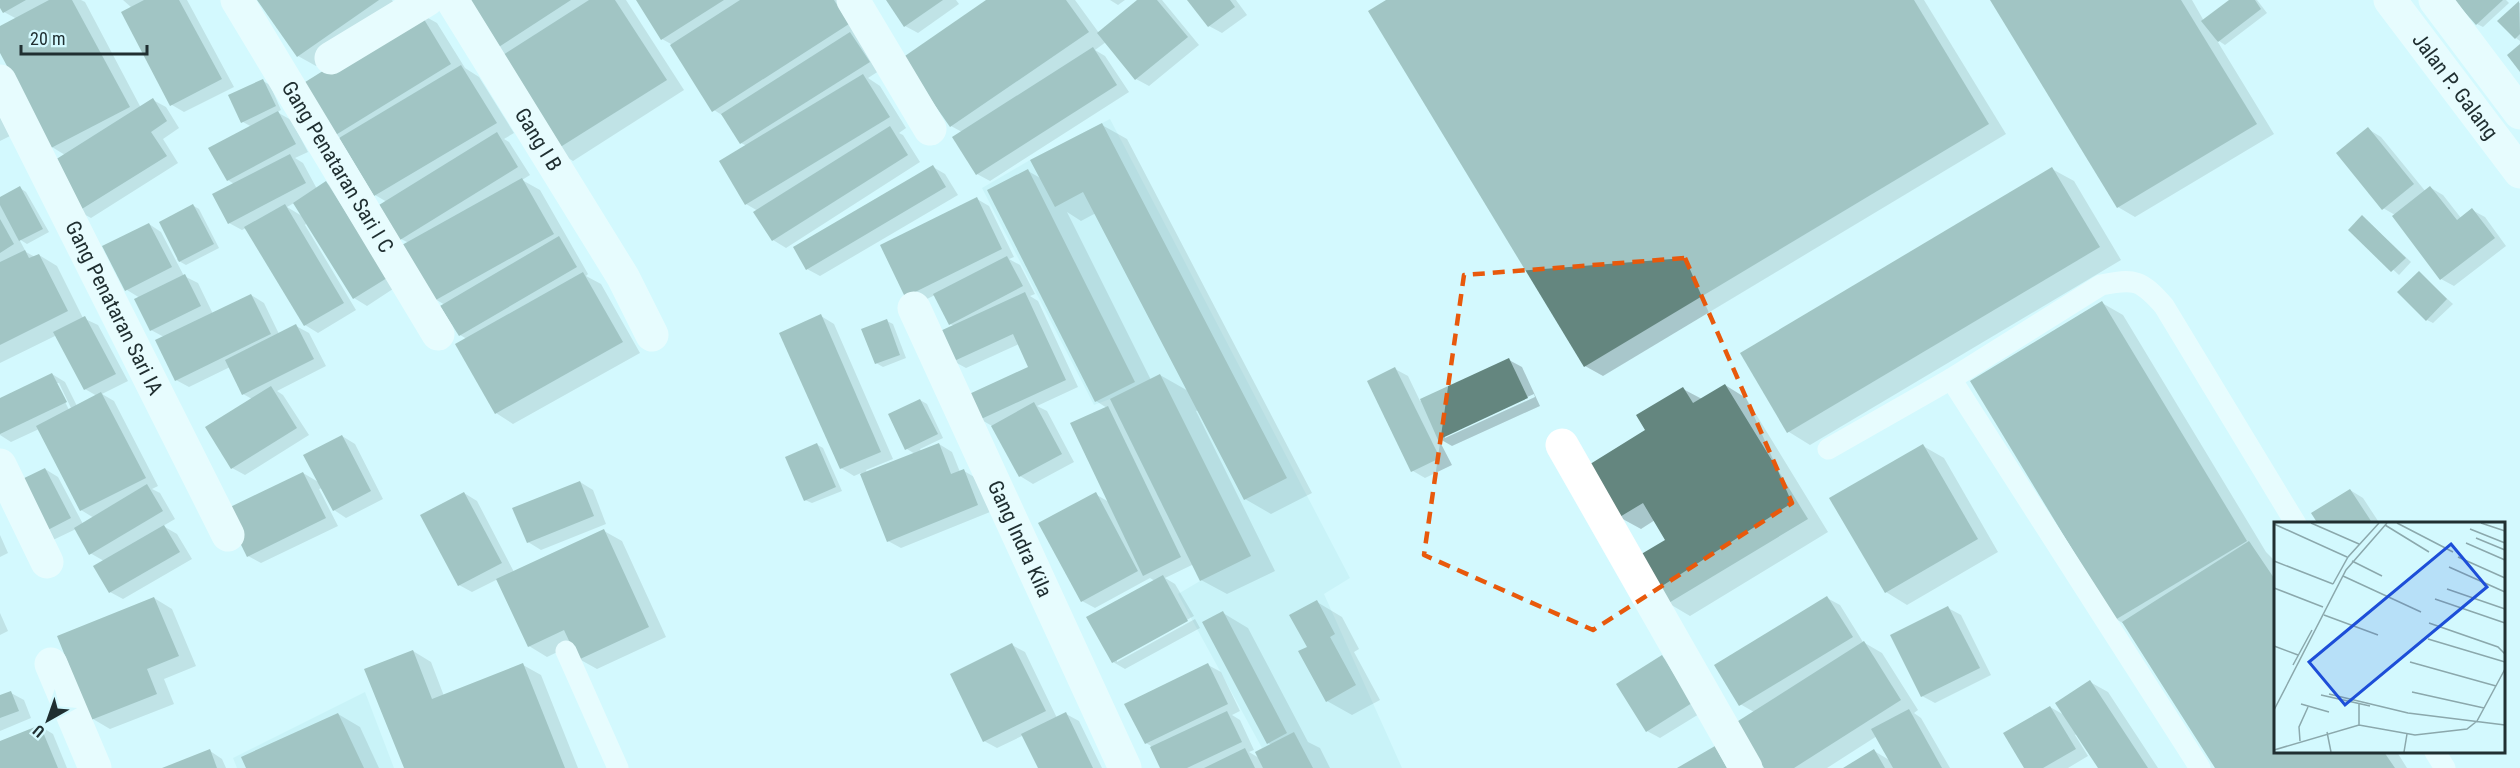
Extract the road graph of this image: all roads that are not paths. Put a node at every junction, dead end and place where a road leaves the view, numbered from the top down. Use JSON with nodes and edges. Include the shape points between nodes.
{"nodes":[{"id":1,"x":237,"y":0,"type":"edge"},
{"id":2,"x":427,"y":0,"type":"edge"},
{"id":3,"x":452,"y":0,"type":"edge"},
{"id":4,"x":853,"y":0,"type":"edge"},
{"id":5,"x":2390,"y":0,"type":"edge"},
{"id":6,"x":2435,"y":0,"type":"edge"},
{"id":7,"x":331,"y":58,"type":"dead end"},
{"id":8,"x":0,"y":81,"type":"edge"},
{"id":9,"x":2520,"y":113,"type":"edge"},
{"id":10,"x":930,"y":129,"type":"dead end"},
{"id":11,"x":2520,"y":172,"type":"edge"},
{"id":12,"x":914,"y":308,"type":"dead end"},
{"id":13,"x":438,"y":334,"type":"dead end"},
{"id":14,"x":652,"y":335,"type":"dead end"},
{"id":15,"x":1951,"y":379,"type":"junction"},
{"id":16,"x":1562,"y":445,"type":"dead end"},
{"id":17,"x":1828,"y":449,"type":"dead end"},
{"id":18,"x":0,"y":465,"type":"edge"},
{"id":19,"x":2295,"y":522,"type":"edge"},
{"id":20,"x":228,"y":535,"type":"dead end"},
{"id":21,"x":47,"y":562,"type":"dead end"},
{"id":22,"x":566,"y":651,"type":"dead end"},
{"id":23,"x":51,"y":664,"type":"dead end"},
{"id":24,"x":2436,"y":753,"type":"edge"},
{"id":25,"x":94,"y":768,"type":"edge"},
{"id":26,"x":618,"y":768,"type":"edge"},
{"id":27,"x":1125,"y":768,"type":"edge"},
{"id":28,"x":1746,"y":768,"type":"edge"},
{"id":29,"x":2200,"y":768,"type":"edge"},
{"id":30,"x":2445,"y":768,"type":"edge"}],
"edges":[{"from":1,"to":13,"type":"street","name":"Gang Penataran Sari I C"},
{"from":2,"to":7,"type":"street"},
{"from":3,"to":14,"type":"street","name":"Gang I B","via":[[623,277]]},
{"from":4,"to":10,"type":"street"},
{"from":5,"to":11,"type":"street","name":"Jalan P. Galang"},
{"from":6,"to":9,"type":"street"},
{"from":8,"to":20,"type":"street","name":"Gang Penataran Sari IA"},
{"from":12,"to":27,"type":"street","name":"Gang Indra Kila"},
{"from":15,"to":17,"type":"lane"},
{"from":15,"to":19,"type":"lane","via":[[2101,285],[2126,280],[2147,287],[2164,306]]},
{"from":15,"to":29,"type":"lane"},
{"from":16,"to":28,"type":"street"},
{"from":18,"to":21,"type":"street"},
{"from":22,"to":26,"type":"lane"},
{"from":23,"to":25,"type":"street"},
{"from":24,"to":30,"type":"lane"}]}
